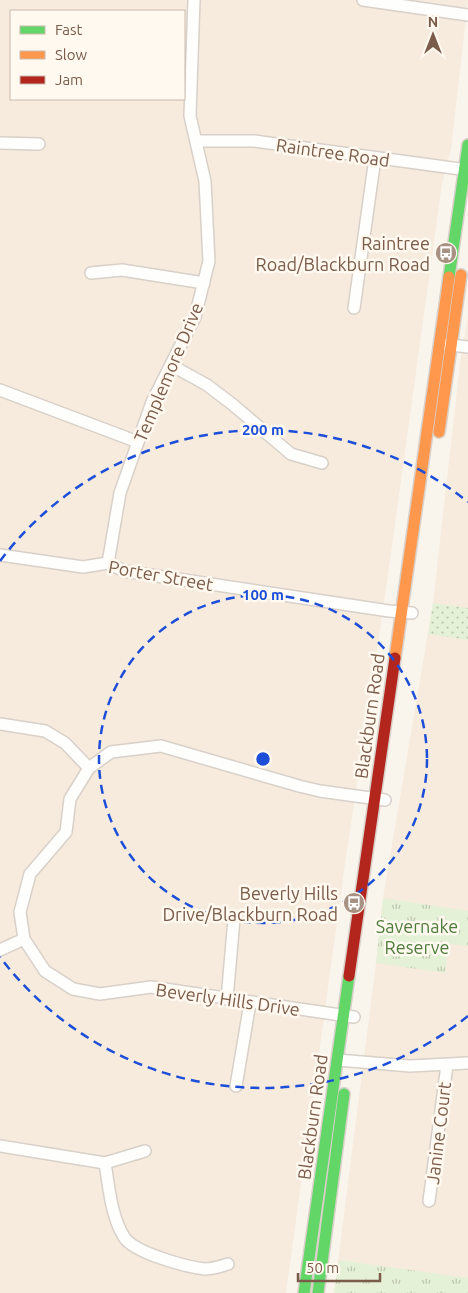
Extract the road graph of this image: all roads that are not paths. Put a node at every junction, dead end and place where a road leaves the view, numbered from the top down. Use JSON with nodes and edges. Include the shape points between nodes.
{"nodes":[{"id":1,"x":194,"y":0,"type":"edge"},
{"id":2,"x":363,"y":0,"type":"edge"},
{"id":3,"x":468,"y":15,"type":"edge"},
{"id":4,"x":0,"y":142,"type":"edge"},
{"id":5,"x":197,"y":142,"type":"junction"},
{"id":6,"x":39,"y":144,"type":"dead end"},
{"id":7,"x":468,"y":145,"type":"edge"},
{"id":8,"x":375,"y":158,"type":"junction"},
{"id":9,"x":466,"y":170,"type":"edge"},
{"id":10,"x":468,"y":221,"type":"edge"},
{"id":11,"x":91,"y":273,"type":"dead end"},
{"id":12,"x":204,"y":283,"type":"junction"},
{"id":13,"x":354,"y":308,"type":"dead end"},
{"id":14,"x":446,"y":344,"type":"junction"},
{"id":15,"x":468,"y":347,"type":"edge"},
{"id":16,"x":171,"y":364,"type":"junction"},
{"id":17,"x":0,"y":390,"type":"edge"},
{"id":18,"x":138,"y":442,"type":"junction"},
{"id":19,"x":322,"y":463,"type":"dead end"},
{"id":20,"x":0,"y":555,"type":"edge"},
{"id":21,"x":108,"y":563,"type":"junction"},
{"id":22,"x":407,"y":612,"type":"junction"},
{"id":23,"x":0,"y":724,"type":"edge"},
{"id":24,"x":89,"y":768,"type":"junction"},
{"id":25,"x":380,"y":799,"type":"junction"},
{"id":26,"x":234,"y":919,"type":"dead end"},
{"id":27,"x":24,"y":939,"type":"junction"},
{"id":28,"x":0,"y":950,"type":"edge"},
{"id":29,"x":228,"y":999,"type":"junction"},
{"id":30,"x":250,"y":1003,"type":"junction"},
{"id":31,"x":349,"y":1016,"type":"junction"},
{"id":32,"x":468,"y":1063,"type":"edge"},
{"id":33,"x":447,"y":1065,"type":"junction"},
{"id":34,"x":345,"y":1068,"type":"junction"},
{"id":35,"x":236,"y":1086,"type":"dead end"},
{"id":36,"x":0,"y":1146,"type":"edge"},
{"id":37,"x":146,"y":1151,"type":"dead end"},
{"id":38,"x":105,"y":1163,"type":"junction"},
{"id":39,"x":429,"y":1201,"type":"dead end"},
{"id":40,"x":228,"y":1264,"type":"dead end"},
{"id":41,"x":304,"y":1293,"type":"edge"},
{"id":42,"x":318,"y":1293,"type":"edge"}],
"edges":[{"from":1,"to":5,"type":"street","name":"Templemore Drive","via":[[190,116]]},
{"from":2,"to":3,"type":"street"},
{"from":4,"to":6,"type":"street"},
{"from":5,"to":8,"type":"street","name":"Raintree Road","via":[[254,140]]},
{"from":5,"to":12,"type":"street","name":"Templemore Drive","via":[[205,181],[210,261]]},
{"from":7,"to":9,"type":"main road","name":"Blackburn Road"},
{"from":8,"to":9,"type":"street","name":"Raintree Road"},
{"from":8,"to":13,"type":"street"},
{"from":9,"to":14,"type":"main road","name":"Blackburn Road"},
{"from":10,"to":14,"type":"main road","name":"Blackburn Road"},
{"from":11,"to":12,"type":"street","via":[[122,270]]},
{"from":12,"to":16,"type":"street","name":"Templemore Drive","via":[[195,317]]},
{"from":14,"to":15,"type":"street"},
{"from":14,"to":22,"type":"main road","name":"Blackburn Road"},
{"from":16,"to":18,"type":"street","name":"Templemore Drive","via":[[152,402]]},
{"from":16,"to":19,"type":"street","via":[[232,404],[291,454]]},
{"from":17,"to":18,"type":"street"},
{"from":18,"to":21,"type":"street","name":"Templemore Drive","via":[[120,493]]},
{"from":20,"to":21,"type":"street","name":"Porter Street","via":[[83,567]]},
{"from":21,"to":22,"type":"street","name":"Porter Street","via":[[124,571]]},
{"from":22,"to":25,"type":"main road","name":"Blackburn Road"},
{"from":23,"to":24,"type":"street","via":[[45,731],[64,743]]},
{"from":24,"to":25,"type":"street","name":"Beverly Hills Drive","via":[[111,752],[161,746],[299,786]]},
{"from":24,"to":27,"type":"street","name":"Beverly Hills Drive","via":[[70,799],[66,832],[30,874],[20,912]]},
{"from":25,"to":31,"type":"main road","name":"Blackburn Road"},
{"from":26,"to":29,"type":"street"},
{"from":27,"to":28,"type":"street"},
{"from":27,"to":29,"type":"street","name":"Beverly Hills Drive","via":[[45,971],[73,989],[100,994],[151,987]]},
{"from":29,"to":30,"type":"street","name":"Beverly Hills Drive"},
{"from":30,"to":31,"type":"street","name":"Beverly Hills Drive"},
{"from":30,"to":35,"type":"street"},
{"from":31,"to":34,"type":"main road","name":"Blackburn Road"},
{"from":32,"to":33,"type":"street"},
{"from":33,"to":34,"type":"street"},
{"from":33,"to":39,"type":"street","name":"Janine Court"},
{"from":34,"to":41,"type":"main road","name":"Blackburn Road"},
{"from":34,"to":42,"type":"main road","name":"Blackburn Road"},
{"from":36,"to":38,"type":"street"},
{"from":37,"to":38,"type":"street"},
{"from":38,"to":40,"type":"street","via":[[113,1210],[125,1238],[164,1260],[206,1269]]}]}
